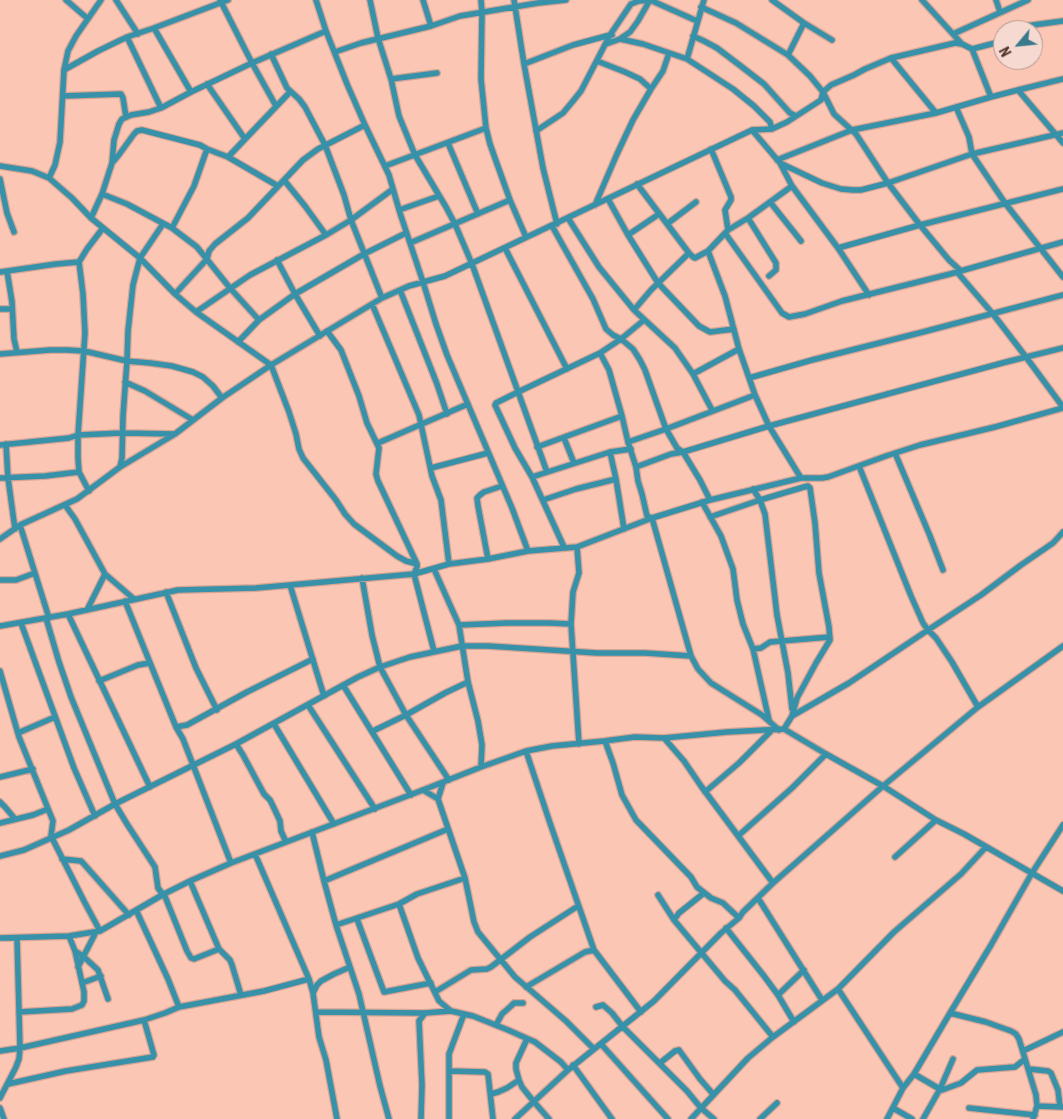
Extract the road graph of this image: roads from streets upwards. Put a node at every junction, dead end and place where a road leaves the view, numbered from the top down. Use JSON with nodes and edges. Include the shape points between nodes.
{"nodes":[{"id":1,"x":66,"y":0,"type":"edge"},
{"id":2,"x":101,"y":0,"type":"edge"},
{"id":3,"x":116,"y":0,"type":"edge"},
{"id":4,"x":228,"y":0,"type":"edge"},
{"id":5,"x":317,"y":0,"type":"edge"},
{"id":6,"x":370,"y":0,"type":"edge"},
{"id":7,"x":423,"y":0,"type":"edge"},
{"id":8,"x":480,"y":0,"type":"edge"},
{"id":9,"x":514,"y":0,"type":"edge"},
{"id":10,"x":566,"y":0,"type":"edge"},
{"id":11,"x":638,"y":0,"type":"edge"},
{"id":12,"x":650,"y":0,"type":"edge"},
{"id":13,"x":704,"y":0,"type":"edge"},
{"id":14,"x":772,"y":0,"type":"edge"},
{"id":15,"x":922,"y":0,"type":"edge"},
{"id":16,"x":996,"y":0,"type":"edge"},
{"id":17,"x":1028,"y":0,"type":"edge"},
{"id":18,"x":221,"y":1,"type":"edge"},
{"id":19,"x":659,"y":2,"type":"edge"},
{"id":20,"x":515,"y":7,"type":"junction"},
{"id":21,"x":701,"y":7,"type":"junction"},
{"id":22,"x":482,"y":12,"type":"junction"},
{"id":23,"x":1000,"y":12,"type":"junction"},
{"id":24,"x":88,"y":19,"type":"junction"},
{"id":25,"x":697,"y":20,"type":"junction"},
{"id":26,"x":1063,"y":21,"type":"edge"},
{"id":27,"x":804,"y":23,"type":"junction"},
{"id":28,"x":1043,"y":24,"type":"edge"},
{"id":29,"x":431,"y":26,"type":"junction"},
{"id":30,"x":154,"y":28,"type":"junction"},
{"id":31,"x":326,"y":31,"type":"junction"},
{"id":32,"x":138,"y":34,"type":"junction"},
{"id":33,"x":953,"y":34,"type":"junction"},
{"id":34,"x":610,"y":35,"type":"junction"},
{"id":35,"x":693,"y":36,"type":"junction"},
{"id":36,"x":127,"y":37,"type":"junction"},
{"id":37,"x":378,"y":38,"type":"junction"},
{"id":38,"x":620,"y":39,"type":"junction"},
{"id":39,"x":832,"y":40,"type":"dead end"},
{"id":40,"x":606,"y":44,"type":"junction"},
{"id":41,"x":962,"y":44,"type":"junction"},
{"id":42,"x":993,"y":44,"type":"edge"},
{"id":43,"x":972,"y":49,"type":"junction"},
{"id":44,"x":335,"y":52,"type":"junction"},
{"id":45,"x":271,"y":54,"type":"junction"},
{"id":46,"x":669,"y":54,"type":"junction"},
{"id":47,"x":788,"y":55,"type":"junction"},
{"id":48,"x":891,"y":58,"type":"junction"},
{"id":49,"x":687,"y":59,"type":"junction"},
{"id":50,"x":597,"y":62,"type":"junction"},
{"id":51,"x":252,"y":63,"type":"junction"},
{"id":52,"x":524,"y":64,"type":"junction"},
{"id":53,"x":64,"y":70,"type":"junction"},
{"id":54,"x":437,"y":73,"type":"dead end"},
{"id":55,"x":391,"y":79,"type":"junction"},
{"id":56,"x":1063,"y":79,"type":"edge"},
{"id":57,"x":207,"y":84,"type":"junction"},
{"id":58,"x":651,"y":89,"type":"junction"},
{"id":59,"x":1018,"y":90,"type":"junction"},
{"id":60,"x":191,"y":92,"type":"junction"},
{"id":61,"x":290,"y":92,"type":"junction"},
{"id":62,"x":823,"y":92,"type":"junction"},
{"id":63,"x":63,"y":96,"type":"junction"},
{"id":64,"x":990,"y":97,"type":"junction"},
{"id":65,"x":276,"y":106,"type":"junction"},
{"id":66,"x":956,"y":107,"type":"junction"},
{"id":67,"x":161,"y":108,"type":"junction"},
{"id":68,"x":936,"y":113,"type":"junction"},
{"id":69,"x":126,"y":116,"type":"junction"},
{"id":70,"x":796,"y":116,"type":"junction"},
{"id":71,"x":365,"y":125,"type":"junction"},
{"id":72,"x":486,"y":128,"type":"junction"},
{"id":73,"x":772,"y":129,"type":"junction"},
{"id":74,"x":752,"y":130,"type":"junction"},
{"id":75,"x":852,"y":130,"type":"junction"},
{"id":76,"x":536,"y":132,"type":"junction"},
{"id":77,"x":1060,"y":134,"type":"edge"},
{"id":78,"x":245,"y":139,"type":"junction"},
{"id":79,"x":448,"y":143,"type":"junction"},
{"id":80,"x":1063,"y":143,"type":"edge"},
{"id":81,"x":325,"y":146,"type":"junction"},
{"id":82,"x":207,"y":149,"type":"junction"},
{"id":83,"x":711,"y":150,"type":"junction"},
{"id":84,"x":972,"y":154,"type":"junction"},
{"id":85,"x":415,"y":155,"type":"junction"},
{"id":86,"x":228,"y":157,"type":"junction"},
{"id":87,"x":779,"y":161,"type":"junction"},
{"id":88,"x":112,"y":163,"type":"junction"},
{"id":89,"x":0,"y":166,"type":"edge"},
{"id":90,"x":386,"y":166,"type":"junction"},
{"id":91,"x":49,"y":178,"type":"junction"},
{"id":92,"x":0,"y":179,"type":"edge"},
{"id":93,"x":284,"y":180,"type":"junction"},
{"id":94,"x":888,"y":182,"type":"junction"},
{"id":95,"x":637,"y":184,"type":"junction"},
{"id":96,"x":278,"y":186,"type":"junction"},
{"id":97,"x":792,"y":186,"type":"junction"},
{"id":98,"x":1063,"y":189,"type":"edge"},
{"id":99,"x":393,"y":190,"type":"junction"},
{"id":100,"x":102,"y":194,"type":"junction"},
{"id":101,"x":439,"y":196,"type":"junction"},
{"id":102,"x":608,"y":199,"type":"junction"},
{"id":103,"x":510,"y":200,"type":"junction"},
{"id":104,"x":696,"y":202,"type":"dead end"},
{"id":105,"x":770,"y":202,"type":"junction"},
{"id":106,"x":1005,"y":203,"type":"junction"},
{"id":107,"x":595,"y":205,"type":"junction"},
{"id":108,"x":399,"y":210,"type":"junction"},
{"id":109,"x":478,"y":214,"type":"junction"},
{"id":110,"x":659,"y":214,"type":"junction"},
{"id":111,"x":91,"y":218,"type":"junction"},
{"id":112,"x":568,"y":218,"type":"junction"},
{"id":113,"x":748,"y":218,"type":"junction"},
{"id":114,"x":351,"y":220,"type":"junction"},
{"id":115,"x":163,"y":224,"type":"junction"},
{"id":116,"x":454,"y":224,"type":"junction"},
{"id":117,"x":667,"y":224,"type":"junction"},
{"id":118,"x":555,"y":225,"type":"junction"},
{"id":119,"x":920,"y":225,"type":"junction"},
{"id":120,"x":103,"y":228,"type":"junction"},
{"id":121,"x":172,"y":228,"type":"junction"},
{"id":122,"x":14,"y":232,"type":"dead end"},
{"id":123,"x":726,"y":232,"type":"junction"},
{"id":124,"x":406,"y":233,"type":"junction"},
{"id":125,"x":326,"y":235,"type":"junction"},
{"id":126,"x":628,"y":235,"type":"junction"},
{"id":127,"x":526,"y":237,"type":"junction"},
{"id":128,"x":801,"y":241,"type":"dead end"},
{"id":129,"x":1063,"y":242,"type":"edge"},
{"id":130,"x":410,"y":243,"type":"junction"},
{"id":131,"x":505,"y":248,"type":"junction"},
{"id":132,"x":838,"y":248,"type":"junction"},
{"id":133,"x":1041,"y":248,"type":"junction"},
{"id":134,"x":708,"y":251,"type":"junction"},
{"id":135,"x":689,"y":253,"type":"junction"},
{"id":136,"x":364,"y":254,"type":"junction"},
{"id":137,"x":140,"y":258,"type":"junction"},
{"id":138,"x":207,"y":259,"type":"junction"},
{"id":139,"x":277,"y":260,"type":"junction"},
{"id":140,"x":949,"y":260,"type":"junction"},
{"id":141,"x":79,"y":262,"type":"junction"},
{"id":142,"x":472,"y":264,"type":"junction"},
{"id":143,"x":7,"y":271,"type":"junction"},
{"id":144,"x":0,"y":272,"type":"edge"},
{"id":145,"x":959,"y":272,"type":"junction"},
{"id":146,"x":950,"y":274,"type":"junction"},
{"id":147,"x":769,"y":276,"type":"dead end"},
{"id":148,"x":1063,"y":277,"type":"edge"},
{"id":149,"x":423,"y":282,"type":"junction"},
{"id":150,"x":658,"y":283,"type":"junction"},
{"id":151,"x":230,"y":288,"type":"junction"},
{"id":152,"x":400,"y":290,"type":"junction"},
{"id":153,"x":176,"y":294,"type":"junction"},
{"id":154,"x":295,"y":294,"type":"junction"},
{"id":155,"x":869,"y":294,"type":"junction"},
{"id":156,"x":1063,"y":295,"type":"edge"},
{"id":157,"x":382,"y":298,"type":"junction"},
{"id":158,"x":372,"y":304,"type":"junction"},
{"id":159,"x":0,"y":308,"type":"edge"},
{"id":160,"x":12,"y":309,"type":"junction"},
{"id":161,"x":634,"y":310,"type":"junction"},
{"id":162,"x":196,"y":312,"type":"junction"},
{"id":163,"x":992,"y":314,"type":"junction"},
{"id":164,"x":259,"y":320,"type":"junction"},
{"id":165,"x":644,"y":320,"type":"junction"},
{"id":166,"x":734,"y":329,"type":"junction"},
{"id":167,"x":327,"y":331,"type":"junction"},
{"id":168,"x":320,"y":336,"type":"junction"},
{"id":169,"x":621,"y":339,"type":"junction"},
{"id":170,"x":238,"y":342,"type":"junction"},
{"id":171,"x":1063,"y":348,"type":"edge"},
{"id":172,"x":739,"y":349,"type":"junction"},
{"id":173,"x":84,"y":351,"type":"junction"},
{"id":174,"x":17,"y":352,"type":"junction"},
{"id":175,"x":600,"y":353,"type":"junction"},
{"id":176,"x":0,"y":354,"type":"edge"},
{"id":177,"x":1026,"y":357,"type":"junction"},
{"id":178,"x":127,"y":361,"type":"junction"},
{"id":179,"x":271,"y":365,"type":"junction"},
{"id":180,"x":567,"y":369,"type":"junction"},
{"id":181,"x":693,"y":374,"type":"junction"},
{"id":182,"x":749,"y":378,"type":"junction"},
{"id":183,"x":125,"y":382,"type":"junction"},
{"id":184,"x":518,"y":392,"type":"junction"},
{"id":185,"x":755,"y":395,"type":"junction"},
{"id":186,"x":222,"y":398,"type":"junction"},
{"id":187,"x":468,"y":404,"type":"junction"},
{"id":188,"x":1063,"y":408,"type":"edge"},
{"id":189,"x":712,"y":410,"type":"junction"},
{"id":190,"x":447,"y":414,"type":"junction"},
{"id":191,"x":622,"y":416,"type":"junction"},
{"id":192,"x":193,"y":420,"type":"junction"},
{"id":193,"x":421,"y":424,"type":"junction"},
{"id":194,"x":769,"y":426,"type":"junction"},
{"id":195,"x":666,"y":429,"type":"junction"},
{"id":196,"x":122,"y":433,"type":"junction"},
{"id":197,"x":175,"y":434,"type":"junction"},
{"id":198,"x":78,"y":435,"type":"junction"},
{"id":199,"x":564,"y":438,"type":"junction"},
{"id":200,"x":628,"y":442,"type":"junction"},
{"id":201,"x":378,"y":443,"type":"junction"},
{"id":202,"x":3,"y":445,"type":"edge"},
{"id":203,"x":537,"y":447,"type":"junction"},
{"id":204,"x":631,"y":449,"type":"junction"},
{"id":205,"x":610,"y":452,"type":"junction"},
{"id":206,"x":683,"y":452,"type":"junction"},
{"id":207,"x":488,"y":453,"type":"junction"},
{"id":208,"x":895,"y":453,"type":"junction"},
{"id":209,"x":574,"y":463,"type":"junction"},
{"id":210,"x":859,"y":466,"type":"junction"},
{"id":211,"x":120,"y":467,"type":"junction"},
{"id":212,"x":636,"y":467,"type":"junction"},
{"id":213,"x":431,"y":468,"type":"junction"},
{"id":214,"x":79,"y":472,"type":"junction"},
{"id":215,"x":546,"y":472,"type":"junction"},
{"id":216,"x":532,"y":477,"type":"junction"},
{"id":217,"x":0,"y":478,"type":"edge"},
{"id":218,"x":8,"y":478,"type":"junction"},
{"id":219,"x":801,"y":478,"type":"junction"},
{"id":220,"x":616,"y":479,"type":"junction"},
{"id":221,"x":502,"y":486,"type":"junction"},
{"id":222,"x":753,"y":489,"type":"junction"},
{"id":223,"x":88,"y":491,"type":"junction"},
{"id":224,"x":543,"y":500,"type":"junction"},
{"id":225,"x":710,"y":500,"type":"junction"},
{"id":226,"x":760,"y":500,"type":"junction"},
{"id":227,"x":702,"y":502,"type":"junction"},
{"id":228,"x":65,"y":505,"type":"junction"},
{"id":229,"x":710,"y":517,"type":"junction"},
{"id":230,"x":652,"y":518,"type":"junction"},
{"id":231,"x":18,"y":527,"type":"junction"},
{"id":232,"x":624,"y":529,"type":"junction"},
{"id":233,"x":1063,"y":532,"type":"edge"},
{"id":234,"x":0,"y":538,"type":"edge"},
{"id":235,"x":564,"y":547,"type":"junction"},
{"id":236,"x":576,"y":547,"type":"junction"},
{"id":237,"x":528,"y":551,"type":"junction"},
{"id":238,"x":488,"y":559,"type":"junction"},
{"id":239,"x":417,"y":564,"type":"junction"},
{"id":240,"x":449,"y":564,"type":"junction"},
{"id":241,"x":434,"y":569,"type":"junction"},
{"id":242,"x":943,"y":570,"type":"dead end"},
{"id":243,"x":35,"y":573,"type":"junction"},
{"id":244,"x":105,"y":574,"type":"junction"},
{"id":245,"x":414,"y":574,"type":"junction"},
{"id":246,"x":362,"y":578,"type":"junction"},
{"id":247,"x":0,"y":580,"type":"edge"},
{"id":248,"x":290,"y":585,"type":"junction"},
{"id":249,"x":166,"y":592,"type":"junction"},
{"id":250,"x":134,"y":599,"type":"junction"},
{"id":251,"x":125,"y":601,"type":"junction"},
{"id":252,"x":87,"y":610,"type":"junction"},
{"id":253,"x":68,"y":614,"type":"junction"},
{"id":254,"x":48,"y":618,"type":"junction"},
{"id":255,"x":21,"y":622,"type":"junction"},
{"id":256,"x":458,"y":624,"type":"junction"},
{"id":257,"x":571,"y":624,"type":"junction"},
{"id":258,"x":0,"y":626,"type":"edge"},
{"id":259,"x":928,"y":630,"type":"junction"},
{"id":260,"x":830,"y":637,"type":"junction"},
{"id":261,"x":782,"y":642,"type":"junction"},
{"id":262,"x":462,"y":646,"type":"junction"},
{"id":263,"x":1063,"y":646,"type":"edge"},
{"id":264,"x":753,"y":650,"type":"junction"},
{"id":265,"x":434,"y":651,"type":"junction"},
{"id":266,"x":572,"y":651,"type":"junction"},
{"id":267,"x":691,"y":656,"type":"junction"},
{"id":268,"x":313,"y":659,"type":"junction"},
{"id":269,"x":150,"y":663,"type":"junction"},
{"id":270,"x":380,"y":667,"type":"junction"},
{"id":271,"x":0,"y":671,"type":"edge"},
{"id":272,"x":100,"y":681,"type":"junction"},
{"id":273,"x":468,"y":682,"type":"junction"},
{"id":274,"x":343,"y":685,"type":"junction"},
{"id":275,"x":324,"y":696,"type":"junction"},
{"id":276,"x":308,"y":705,"type":"junction"},
{"id":277,"x":978,"y":708,"type":"junction"},
{"id":278,"x":217,"y":710,"type":"junction"},
{"id":279,"x":792,"y":714,"type":"junction"},
{"id":280,"x":406,"y":715,"type":"junction"},
{"id":281,"x":55,"y":717,"type":"junction"},
{"id":282,"x":769,"y":720,"type":"junction"},
{"id":283,"x":274,"y":724,"type":"junction"},
{"id":284,"x":187,"y":725,"type":"junction"},
{"id":285,"x":176,"y":727,"type":"junction"},
{"id":286,"x":778,"y":730,"type":"junction"},
{"id":287,"x":373,"y":731,"type":"junction"},
{"id":288,"x":18,"y":733,"type":"junction"},
{"id":289,"x":664,"y":738,"type":"junction"},
{"id":290,"x":183,"y":739,"type":"junction"},
{"id":291,"x":604,"y":741,"type":"junction"},
{"id":292,"x":236,"y":744,"type":"junction"},
{"id":293,"x":578,"y":744,"type":"junction"},
{"id":294,"x":526,"y":751,"type":"junction"},
{"id":295,"x":826,"y":754,"type":"junction"},
{"id":296,"x":193,"y":765,"type":"junction"},
{"id":297,"x":481,"y":767,"type":"junction"},
{"id":298,"x":33,"y":770,"type":"junction"},
{"id":299,"x":0,"y":777,"type":"edge"},
{"id":300,"x":446,"y":781,"type":"junction"},
{"id":301,"x":883,"y":786,"type":"junction"},
{"id":302,"x":150,"y":787,"type":"junction"},
{"id":303,"x":423,"y":790,"type":"junction"},
{"id":304,"x":705,"y":792,"type":"junction"},
{"id":305,"x":411,"y":795,"type":"junction"},
{"id":306,"x":438,"y":799,"type":"junction"},
{"id":307,"x":0,"y":802,"type":"edge"},
{"id":308,"x":116,"y":804,"type":"junction"},
{"id":309,"x":48,"y":809,"type":"junction"},
{"id":310,"x":375,"y":809,"type":"junction"},
{"id":311,"x":95,"y":816,"type":"junction"},
{"id":312,"x":15,"y":819,"type":"junction"},
{"id":313,"x":936,"y":820,"type":"junction"},
{"id":314,"x":0,"y":823,"type":"edge"},
{"id":315,"x":334,"y":824,"type":"junction"},
{"id":316,"x":1063,"y":825,"type":"edge"},
{"id":317,"x":448,"y":829,"type":"junction"},
{"id":318,"x":312,"y":832,"type":"junction"},
{"id":319,"x":738,"y":836,"type":"junction"},
{"id":320,"x":52,"y":838,"type":"junction"},
{"id":321,"x":286,"y":842,"type":"junction"},
{"id":322,"x":986,"y":847,"type":"junction"},
{"id":323,"x":255,"y":854,"type":"junction"},
{"id":324,"x":0,"y":856,"type":"edge"},
{"id":325,"x":896,"y":857,"type":"dead end"},
{"id":326,"x":62,"y":859,"type":"junction"},
{"id":327,"x":231,"y":863,"type":"junction"},
{"id":328,"x":1032,"y":873,"type":"junction"},
{"id":329,"x":465,"y":878,"type":"junction"},
{"id":330,"x":190,"y":881,"type":"junction"},
{"id":331,"x":324,"y":881,"type":"junction"},
{"id":332,"x":773,"y":883,"type":"junction"},
{"id":333,"x":1063,"y":891,"type":"edge"},
{"id":334,"x":704,"y":893,"type":"junction"},
{"id":335,"x":164,"y":894,"type":"junction"},
{"id":336,"x":658,"y":895,"type":"dead end"},
{"id":337,"x":758,"y":898,"type":"junction"},
{"id":338,"x":399,"y":904,"type":"junction"},
{"id":339,"x":578,"y":906,"type":"junction"},
{"id":340,"x":136,"y":910,"type":"junction"},
{"id":341,"x":129,"y":914,"type":"junction"},
{"id":342,"x":357,"y":918,"type":"junction"},
{"id":343,"x":738,"y":918,"type":"junction"},
{"id":344,"x":674,"y":920,"type":"junction"},
{"id":345,"x":336,"y":925,"type":"junction"},
{"id":346,"x":726,"y":928,"type":"junction"},
{"id":347,"x":98,"y":931,"type":"junction"},
{"id":348,"x":69,"y":936,"type":"junction"},
{"id":349,"x":0,"y":938,"type":"edge"},
{"id":350,"x":17,"y":938,"type":"junction"},
{"id":351,"x":219,"y":949,"type":"junction"},
{"id":352,"x":594,"y":950,"type":"junction"},
{"id":353,"x":74,"y":951,"type":"junction"},
{"id":354,"x":701,"y":953,"type":"junction"},
{"id":355,"x":83,"y":956,"type":"junction"},
{"id":356,"x":500,"y":959,"type":"junction"},
{"id":357,"x":78,"y":967,"type":"junction"},
{"id":358,"x":350,"y":967,"type":"junction"},
{"id":359,"x":804,"y":970,"type":"junction"},
{"id":360,"x":101,"y":976,"type":"junction"},
{"id":361,"x":309,"y":979,"type":"junction"},
{"id":362,"x":82,"y":982,"type":"junction"},
{"id":363,"x":431,"y":983,"type":"junction"},
{"id":364,"x":526,"y":987,"type":"junction"},
{"id":365,"x":838,"y":989,"type":"junction"},
{"id":366,"x":435,"y":992,"type":"junction"},
{"id":367,"x":313,"y":993,"type":"junction"},
{"id":368,"x":241,"y":995,"type":"junction"},
{"id":369,"x":778,"y":995,"type":"junction"},
{"id":370,"x":108,"y":999,"type":"dead end"},
{"id":371,"x":822,"y":1000,"type":"junction"},
{"id":372,"x":439,"y":1001,"type":"junction"},
{"id":373,"x":523,"y":1003,"type":"dead end"},
{"id":374,"x":179,"y":1007,"type":"junction"},
{"id":375,"x":596,"y":1007,"type":"dead end"},
{"id":376,"x":451,"y":1011,"type":"junction"},
{"id":377,"x":19,"y":1012,"type":"junction"},
{"id":378,"x":316,"y":1012,"type":"junction"},
{"id":379,"x":428,"y":1012,"type":"junction"},
{"id":380,"x":641,"y":1012,"type":"junction"},
{"id":381,"x":363,"y":1013,"type":"junction"},
{"id":382,"x":950,"y":1013,"type":"junction"},
{"id":383,"x":464,"y":1014,"type":"junction"},
{"id":384,"x":144,"y":1020,"type":"junction"},
{"id":385,"x":794,"y":1022,"type":"junction"},
{"id":386,"x":496,"y":1025,"type":"junction"},
{"id":387,"x":623,"y":1027,"type":"junction"},
{"id":388,"x":1063,"y":1032,"type":"edge"},
{"id":389,"x":773,"y":1037,"type":"junction"},
{"id":390,"x":527,"y":1039,"type":"junction"},
{"id":391,"x":601,"y":1044,"type":"junction"},
{"id":392,"x":20,"y":1048,"type":"junction"},
{"id":393,"x":594,"y":1049,"type":"junction"},
{"id":394,"x":0,"y":1051,"type":"edge"},
{"id":395,"x":1023,"y":1051,"type":"junction"},
{"id":396,"x":953,"y":1059,"type":"dead end"},
{"id":397,"x":1025,"y":1059,"type":"junction"},
{"id":398,"x":660,"y":1063,"type":"junction"},
{"id":399,"x":573,"y":1065,"type":"junction"},
{"id":400,"x":568,"y":1070,"type":"junction"},
{"id":401,"x":1029,"y":1070,"type":"junction"},
{"id":402,"x":449,"y":1071,"type":"junction"},
{"id":403,"x":914,"y":1074,"type":"junction"},
{"id":404,"x":519,"y":1080,"type":"junction"},
{"id":405,"x":8,"y":1084,"type":"junction"},
{"id":406,"x":903,"y":1088,"type":"junction"},
{"id":407,"x":940,"y":1090,"type":"junction"},
{"id":408,"x":491,"y":1094,"type":"junction"},
{"id":409,"x":713,"y":1094,"type":"junction"},
{"id":410,"x":0,"y":1096,"type":"edge"},
{"id":411,"x":534,"y":1102,"type":"junction"},
{"id":412,"x":777,"y":1104,"type":"dead end"},
{"id":413,"x":1037,"y":1106,"type":"junction"},
{"id":414,"x":1061,"y":1107,"type":"edge"},
{"id":415,"x":0,"y":1108,"type":"edge"},
{"id":416,"x":701,"y":1108,"type":"junction"},
{"id":417,"x":893,"y":1108,"type":"junction"},
{"id":418,"x":969,"y":1108,"type":"dead end"},
{"id":419,"x":1034,"y":1117,"type":"edge"},
{"id":420,"x":4,"y":1119,"type":"edge"},
{"id":421,"x":337,"y":1119,"type":"edge"},
{"id":422,"x":389,"y":1119,"type":"edge"},
{"id":423,"x":421,"y":1119,"type":"edge"},
{"id":424,"x":449,"y":1119,"type":"edge"},
{"id":425,"x":493,"y":1119,"type":"edge"},
{"id":426,"x":515,"y":1119,"type":"edge"},
{"id":427,"x":549,"y":1119,"type":"edge"},
{"id":428,"x":612,"y":1119,"type":"edge"},
{"id":429,"x":668,"y":1119,"type":"edge"},
{"id":430,"x":690,"y":1119,"type":"edge"},
{"id":431,"x":714,"y":1119,"type":"edge"},
{"id":432,"x":760,"y":1119,"type":"edge"},
{"id":433,"x":887,"y":1119,"type":"edge"},
{"id":434,"x":912,"y":1119,"type":"edge"},
{"id":435,"x":923,"y":1119,"type":"edge"}],
"edges":[{"from":1,"to":24,"type":"street"},
{"from":2,"to":24,"type":"street"},
{"from":3,"to":32,"type":"street"},
{"from":4,"to":18,"type":"street"},
{"from":5,"to":31,"type":"street"},
{"from":6,"to":37,"type":"street"},
{"from":7,"to":29,"type":"street"},
{"from":8,"to":22,"type":"street"},
{"from":9,"to":20,"type":"street"},
{"from":10,"to":20,"type":"street"},
{"from":11,"to":12,"type":"street"},
{"from":11,"to":34,"type":"street","via":[[631,4]]},
{"from":12,"to":19,"type":"street"},
{"from":12,"to":38,"type":"street","via":[[638,22]]},
{"from":13,"to":21,"type":"street"},
{"from":14,"to":27,"type":"street"},
{"from":15,"to":33,"type":"street"},
{"from":16,"to":23,"type":"street"},
{"from":17,"to":23,"type":"street"},
{"from":18,"to":30,"type":"street"},
{"from":18,"to":51,"type":"street"},
{"from":19,"to":25,"type":"street"},
{"from":20,"to":22,"type":"street"},
{"from":20,"to":52,"type":"street"},
{"from":21,"to":25,"type":"street"},
{"from":21,"to":47,"type":"street","via":[[736,23]]},
{"from":22,"to":29,"type":"street"},
{"from":22,"to":72,"type":"street","via":[[481,80]]},
{"from":23,"to":33,"type":"street"},
{"from":24,"to":53,"type":"street","via":[[68,51]]},
{"from":25,"to":35,"type":"street"},
{"from":26,"to":28,"type":"street"},
{"from":27,"to":39,"type":"street"},
{"from":27,"to":47,"type":"street"},
{"from":29,"to":37,"type":"street"},
{"from":30,"to":32,"type":"street"},
{"from":30,"to":60,"type":"street"},
{"from":31,"to":44,"type":"street"},
{"from":31,"to":45,"type":"street"},
{"from":32,"to":36,"type":"street"},
{"from":33,"to":41,"type":"street"},
{"from":34,"to":38,"type":"street"},
{"from":34,"to":40,"type":"street"},
{"from":34,"to":52,"type":"street"},
{"from":35,"to":49,"type":"street"},
{"from":35,"to":70,"type":"street","via":[[717,48],[764,84]]},
{"from":36,"to":53,"type":"street"},
{"from":36,"to":67,"type":"street"},
{"from":37,"to":44,"type":"street"},
{"from":37,"to":55,"type":"street"},
{"from":38,"to":40,"type":"street"},
{"from":38,"to":46,"type":"street"},
{"from":40,"to":50,"type":"street"},
{"from":41,"to":43,"type":"street"},
{"from":41,"to":48,"type":"street"},
{"from":42,"to":43,"type":"street"},
{"from":43,"to":64,"type":"street"},
{"from":44,"to":71,"type":"street"},
{"from":45,"to":51,"type":"street"},
{"from":45,"to":61,"type":"street"},
{"from":46,"to":49,"type":"street"},
{"from":46,"to":58,"type":"street"},
{"from":47,"to":62,"type":"street"},
{"from":48,"to":62,"type":"street","via":[[831,84]]},
{"from":48,"to":68,"type":"street"},
{"from":49,"to":73,"type":"street","via":[[754,106],[770,122]]},
{"from":50,"to":58,"type":"street","via":[[640,79]]},
{"from":50,"to":76,"type":"street","via":[[574,102]]},
{"from":51,"to":57,"type":"street"},
{"from":51,"to":65,"type":"street"},
{"from":52,"to":76,"type":"street"},
{"from":53,"to":63,"type":"street"},
{"from":54,"to":55,"type":"street"},
{"from":55,"to":85,"type":"street","via":[[399,116]]},
{"from":56,"to":59,"type":"street"},
{"from":57,"to":60,"type":"street"},
{"from":57,"to":78,"type":"street"},
{"from":58,"to":107,"type":"street"},
{"from":59,"to":64,"type":"street"},
{"from":59,"to":77,"type":"street"},
{"from":60,"to":67,"type":"street"},
{"from":61,"to":65,"type":"street"},
{"from":61,"to":81,"type":"street","via":[[305,107]]},
{"from":62,"to":70,"type":"street","via":[[821,100]]},
{"from":62,"to":75,"type":"street","via":[[834,114]]},
{"from":63,"to":69,"type":"street","via":[[121,94]]},
{"from":63,"to":91,"type":"street","via":[[60,142]]},
{"from":64,"to":66,"type":"street"},
{"from":65,"to":78,"type":"street"},
{"from":66,"to":68,"type":"street"},
{"from":66,"to":84,"type":"street","via":[[969,137]]},
{"from":67,"to":69,"type":"street"},
{"from":68,"to":75,"type":"street"},
{"from":69,"to":88,"type":"street","via":[[119,124],[114,140]]},
{"from":70,"to":73,"type":"street"},
{"from":71,"to":81,"type":"street"},
{"from":71,"to":90,"type":"street"},
{"from":72,"to":79,"type":"street"},
{"from":72,"to":103,"type":"street"},
{"from":73,"to":74,"type":"street"},
{"from":74,"to":83,"type":"street"},
{"from":74,"to":87,"type":"street"},
{"from":75,"to":87,"type":"street"},
{"from":75,"to":94,"type":"street"},
{"from":76,"to":118,"type":"street"},
{"from":77,"to":80,"type":"street"},
{"from":77,"to":84,"type":"street"},
{"from":78,"to":86,"type":"street"},
{"from":79,"to":85,"type":"street"},
{"from":79,"to":109,"type":"street"},
{"from":81,"to":93,"type":"street","via":[[303,160]]},
{"from":81,"to":114,"type":"street"},
{"from":82,"to":86,"type":"street"},
{"from":82,"to":88,"type":"street","via":[[140,130]]},
{"from":82,"to":121,"type":"street","via":[[194,186]]},
{"from":83,"to":95,"type":"street"},
{"from":83,"to":123,"type":"street","via":[[731,197],[725,210]]},
{"from":84,"to":94,"type":"street"},
{"from":84,"to":106,"type":"street"},
{"from":85,"to":90,"type":"street"},
{"from":85,"to":101,"type":"street"},
{"from":86,"to":96,"type":"street"},
{"from":87,"to":94,"type":"street","via":[[841,189],[861,190]]},
{"from":87,"to":97,"type":"street"},
{"from":88,"to":100,"type":"street"},
{"from":89,"to":91,"type":"street","via":[[32,171]]},
{"from":90,"to":99,"type":"street"},
{"from":91,"to":111,"type":"street"},
{"from":92,"to":122,"type":"street"},
{"from":93,"to":96,"type":"street"},
{"from":93,"to":125,"type":"street"},
{"from":94,"to":119,"type":"street"},
{"from":95,"to":102,"type":"street"},
{"from":95,"to":110,"type":"street"},
{"from":96,"to":138,"type":"street","via":[[248,218],[215,244]]},
{"from":97,"to":105,"type":"street"},
{"from":97,"to":132,"type":"street"},
{"from":98,"to":106,"type":"street"},
{"from":99,"to":108,"type":"street"},
{"from":99,"to":114,"type":"street"},
{"from":100,"to":111,"type":"street"},
{"from":100,"to":115,"type":"street"},
{"from":101,"to":108,"type":"street"},
{"from":101,"to":116,"type":"street"},
{"from":102,"to":107,"type":"street"},
{"from":102,"to":126,"type":"street"},
{"from":103,"to":109,"type":"street"},
{"from":103,"to":127,"type":"street"},
{"from":104,"to":117,"type":"street"},
{"from":105,"to":113,"type":"street"},
{"from":105,"to":128,"type":"street"},
{"from":106,"to":119,"type":"street"},
{"from":106,"to":133,"type":"street"},
{"from":107,"to":112,"type":"street"},
{"from":108,"to":124,"type":"street"},
{"from":109,"to":116,"type":"street"},
{"from":110,"to":117,"type":"street"},
{"from":110,"to":126,"type":"street"},
{"from":111,"to":120,"type":"street"},
{"from":112,"to":118,"type":"street"},
{"from":112,"to":161,"type":"street","via":[[599,266]]},
{"from":113,"to":123,"type":"street"},
{"from":113,"to":147,"type":"street","via":[[776,263],[776,270]]},
{"from":114,"to":125,"type":"street"},
{"from":114,"to":136,"type":"street"},
{"from":115,"to":121,"type":"street"},
{"from":115,"to":137,"type":"street"},
{"from":116,"to":130,"type":"street"},
{"from":116,"to":142,"type":"street"},
{"from":117,"to":135,"type":"street"},
{"from":118,"to":127,"type":"street"},
{"from":118,"to":169,"type":"street","via":[[606,329]]},
{"from":119,"to":132,"type":"street"},
{"from":119,"to":140,"type":"street"},
{"from":120,"to":137,"type":"street"},
{"from":120,"to":141,"type":"street"},
{"from":121,"to":138,"type":"street"},
{"from":123,"to":134,"type":"street"},
{"from":123,"to":155,"type":"street","via":[[782,313],[790,317]]},
{"from":124,"to":130,"type":"street"},
{"from":124,"to":136,"type":"street"},
{"from":125,"to":139,"type":"street"},
{"from":126,"to":150,"type":"street"},
{"from":127,"to":131,"type":"street"},
{"from":129,"to":133,"type":"street"},
{"from":130,"to":149,"type":"street"},
{"from":131,"to":142,"type":"street"},
{"from":131,"to":180,"type":"street"},
{"from":132,"to":155,"type":"street"},
{"from":133,"to":145,"type":"street"},
{"from":133,"to":148,"type":"street"},
{"from":134,"to":135,"type":"street","via":[[695,258]]},
{"from":134,"to":166,"type":"street","via":[[726,296]]},
{"from":135,"to":150,"type":"street"},
{"from":136,"to":154,"type":"street"},
{"from":136,"to":157,"type":"street"},
{"from":137,"to":153,"type":"street"},
{"from":137,"to":178,"type":"street","via":[[130,302]]},
{"from":138,"to":151,"type":"street"},
{"from":138,"to":153,"type":"street"},
{"from":139,"to":151,"type":"street"},
{"from":139,"to":154,"type":"street"},
{"from":140,"to":145,"type":"street"},
{"from":140,"to":146,"type":"street"},
{"from":141,"to":143,"type":"street"},
{"from":141,"to":173,"type":"street"},
{"from":142,"to":149,"type":"street"},
{"from":142,"to":184,"type":"street"},
{"from":143,"to":144,"type":"street"},
{"from":143,"to":160,"type":"street"},
{"from":145,"to":146,"type":"street"},
{"from":145,"to":163,"type":"street"},
{"from":146,"to":155,"type":"street"},
{"from":149,"to":152,"type":"street"},
{"from":149,"to":187,"type":"street","via":[[441,339]]},
{"from":150,"to":161,"type":"street"},
{"from":150,"to":166,"type":"street","via":[[705,330]]},
{"from":151,"to":162,"type":"street"},
{"from":151,"to":164,"type":"street"},
{"from":152,"to":157,"type":"street"},
{"from":152,"to":190,"type":"street"},
{"from":153,"to":162,"type":"street"},
{"from":154,"to":164,"type":"street"},
{"from":154,"to":168,"type":"street"},
{"from":156,"to":163,"type":"street"},
{"from":157,"to":158,"type":"street"},
{"from":158,"to":167,"type":"street"},
{"from":158,"to":193,"type":"street"},
{"from":159,"to":160,"type":"street"},
{"from":160,"to":174,"type":"street"},
{"from":161,"to":165,"type":"street"},
{"from":162,"to":170,"type":"street"},
{"from":163,"to":177,"type":"street"},
{"from":163,"to":182,"type":"street"},
{"from":164,"to":170,"type":"street"},
{"from":165,"to":169,"type":"street"},
{"from":165,"to":181,"type":"street","via":[[674,348]]},
{"from":166,"to":172,"type":"street"},
{"from":167,"to":168,"type":"street"},
{"from":167,"to":201,"type":"street","via":[[341,350],[367,423]]},
{"from":168,"to":179,"type":"street"},
{"from":169,"to":175,"type":"street"},
{"from":169,"to":195,"type":"street","via":[[633,349],[646,370]]},
{"from":170,"to":179,"type":"street"},
{"from":171,"to":177,"type":"street"},
{"from":172,"to":181,"type":"street"},
{"from":172,"to":182,"type":"street"},
{"from":173,"to":174,"type":"street"},
{"from":173,"to":178,"type":"street"},
{"from":173,"to":198,"type":"street"},
{"from":174,"to":176,"type":"street"},
{"from":175,"to":180,"type":"street"},
{"from":175,"to":191,"type":"street","via":[[609,370]]},
{"from":177,"to":188,"type":"street"},
{"from":177,"to":194,"type":"street"},
{"from":178,"to":183,"type":"street"},
{"from":178,"to":186,"type":"street","via":[[172,366],[192,372],[203,377]]},
{"from":179,"to":186,"type":"street"},
{"from":179,"to":239,"type":"street","via":[[303,458],[344,514],[398,556]]},
{"from":180,"to":184,"type":"street"},
{"from":181,"to":189,"type":"street"},
{"from":182,"to":185,"type":"street"},
{"from":183,"to":192,"type":"street"},
{"from":183,"to":196,"type":"street"},
{"from":184,"to":203,"type":"street"},
{"from":184,"to":216,"type":"street","via":[[496,404],[495,408]]},
{"from":185,"to":189,"type":"street"},
{"from":185,"to":194,"type":"street"},
{"from":186,"to":192,"type":"street"},
{"from":187,"to":190,"type":"street"},
{"from":187,"to":207,"type":"street"},
{"from":188,"to":208,"type":"street"},
{"from":189,"to":195,"type":"street"},
{"from":190,"to":193,"type":"street"},
{"from":191,"to":199,"type":"street"},
{"from":191,"to":200,"type":"street"},
{"from":192,"to":197,"type":"street"},
{"from":193,"to":201,"type":"street"},
{"from":193,"to":213,"type":"street"},
{"from":194,"to":206,"type":"street"},
{"from":194,"to":219,"type":"street"},
{"from":195,"to":200,"type":"street"},
{"from":195,"to":206,"type":"street"},
{"from":196,"to":197,"type":"street"},
{"from":196,"to":198,"type":"street"},
{"from":196,"to":211,"type":"street"},
{"from":197,"to":211,"type":"street"},
{"from":198,"to":202,"type":"street"},
{"from":198,"to":214,"type":"street"},
{"from":199,"to":203,"type":"street"},
{"from":199,"to":209,"type":"street"},
{"from":200,"to":204,"type":"street"},
{"from":201,"to":239,"type":"street","via":[[378,481]]},
{"from":202,"to":218,"type":"street"},
{"from":203,"to":215,"type":"street"},
{"from":204,"to":205,"type":"street"},
{"from":204,"to":212,"type":"street"},
{"from":205,"to":209,"type":"street"},
{"from":205,"to":220,"type":"street"},
{"from":206,"to":212,"type":"street"},
{"from":206,"to":225,"type":"street"},
{"from":207,"to":213,"type":"street"},
{"from":207,"to":221,"type":"street"},
{"from":208,"to":210,"type":"street"},
{"from":208,"to":242,"type":"street"},
{"from":209,"to":215,"type":"street"},
{"from":210,"to":219,"type":"street","via":[[828,477]]},
{"from":210,"to":259,"type":"street"},
{"from":211,"to":223,"type":"street"},
{"from":212,"to":230,"type":"street","via":[[647,516]]},
{"from":213,"to":240,"type":"street","via":[[441,500]]},
{"from":214,"to":218,"type":"street"},
{"from":214,"to":223,"type":"street"},
{"from":215,"to":216,"type":"street"},
{"from":216,"to":224,"type":"street"},
{"from":217,"to":218,"type":"street"},
{"from":218,"to":231,"type":"street"},
{"from":219,"to":222,"type":"street"},
{"from":220,"to":224,"type":"street"},
{"from":220,"to":232,"type":"street"},
{"from":221,"to":237,"type":"street"},
{"from":221,"to":238,"type":"street","via":[[480,494],[478,498]]},
{"from":222,"to":225,"type":"street"},
{"from":222,"to":226,"type":"street"},
{"from":223,"to":228,"type":"street"},
{"from":224,"to":235,"type":"street"},
{"from":225,"to":227,"type":"street"},
{"from":226,"to":229,"type":"street"},
{"from":226,"to":260,"type":"street","via":[[810,488]]},
{"from":226,"to":261,"type":"street","via":[[765,514]]},
{"from":227,"to":229,"type":"street"},
{"from":227,"to":230,"type":"street"},
{"from":228,"to":231,"type":"street"},
{"from":228,"to":244,"type":"street"},
{"from":229,"to":264,"type":"street","via":[[721,536],[732,569],[737,600]]},
{"from":230,"to":232,"type":"street"},
{"from":230,"to":267,"type":"street"},
{"from":231,"to":234,"type":"street"},
{"from":231,"to":243,"type":"street"},
{"from":232,"to":236,"type":"street"},
{"from":233,"to":259,"type":"street","via":[[1054,543],[1020,564],[981,596]]},
{"from":235,"to":236,"type":"street"},
{"from":235,"to":237,"type":"street"},
{"from":236,"to":257,"type":"street","via":[[579,574],[573,592]]},
{"from":237,"to":238,"type":"street"},
{"from":238,"to":240,"type":"street"},
{"from":239,"to":245,"type":"street"},
{"from":240,"to":241,"type":"street"},
{"from":241,"to":245,"type":"street"},
{"from":241,"to":256,"type":"street"},
{"from":243,"to":247,"type":"street","via":[[16,580]]},
{"from":243,"to":254,"type":"street"},
{"from":244,"to":250,"type":"street"},
{"from":244,"to":252,"type":"street"},
{"from":245,"to":246,"type":"street"},
{"from":245,"to":265,"type":"street"},
{"from":246,"to":248,"type":"street"},
{"from":246,"to":270,"type":"street"},
{"from":248,"to":249,"type":"street"},
{"from":248,"to":268,"type":"street"},
{"from":249,"to":250,"type":"street"},
{"from":249,"to":278,"type":"street","via":[[196,668]]},
{"from":250,"to":251,"type":"street"},
{"from":251,"to":252,"type":"street"},
{"from":251,"to":269,"type":"street"},
{"from":252,"to":253,"type":"street"},
{"from":253,"to":254,"type":"street"},
{"from":253,"to":272,"type":"street"},
{"from":254,"to":255,"type":"street"},
{"from":254,"to":308,"type":"street","via":[[65,681]]},
{"from":255,"to":258,"type":"street"},
{"from":255,"to":281,"type":"street"},
{"from":256,"to":257,"type":"street"},
{"from":256,"to":262,"type":"street"},
{"from":257,"to":266,"type":"street"},
{"from":259,"to":277,"type":"street","via":[[942,647]]},
{"from":259,"to":279,"type":"street","via":[[849,683]]},
{"from":260,"to":261,"type":"street"},
{"from":260,"to":279,"type":"street"},
{"from":261,"to":264,"type":"street","via":[[768,643]]},
{"from":261,"to":279,"type":"street"},
{"from":262,"to":265,"type":"street"},
{"from":262,"to":266,"type":"street"},
{"from":262,"to":273,"type":"street"},
{"from":263,"to":277,"type":"street"},
{"from":264,"to":282,"type":"street"},
{"from":265,"to":270,"type":"street"},
{"from":266,"to":267,"type":"street"},
{"from":266,"to":293,"type":"street"},
{"from":267,"to":282,"type":"street","via":[[711,683]]},
{"from":268,"to":275,"type":"street"},
{"from":268,"to":278,"type":"street"},
{"from":269,"to":272,"type":"street"},
{"from":269,"to":285,"type":"street"},
{"from":270,"to":274,"type":"street"},
{"from":270,"to":280,"type":"street"},
{"from":271,"to":288,"type":"street"},
{"from":272,"to":302,"type":"street"},
{"from":273,"to":280,"type":"street"},
{"from":273,"to":297,"type":"street","via":[[482,745]]},
{"from":274,"to":275,"type":"street"},
{"from":274,"to":287,"type":"street"},
{"from":275,"to":276,"type":"street"},
{"from":276,"to":283,"type":"street"},
{"from":276,"to":310,"type":"street"},
{"from":277,"to":301,"type":"street"},
{"from":278,"to":284,"type":"street"},
{"from":279,"to":286,"type":"street"},
{"from":280,"to":287,"type":"street"},
{"from":280,"to":300,"type":"street"},
{"from":281,"to":288,"type":"street"},
{"from":281,"to":311,"type":"street"},
{"from":282,"to":286,"type":"street"},
{"from":283,"to":292,"type":"street"},
{"from":283,"to":315,"type":"street"},
{"from":284,"to":285,"type":"street"},
{"from":284,"to":290,"type":"street"},
{"from":285,"to":290,"type":"street"},
{"from":286,"to":289,"type":"street"},
{"from":286,"to":295,"type":"street"},
{"from":286,"to":304,"type":"street"},
{"from":287,"to":305,"type":"street"},
{"from":288,"to":298,"type":"street"},
{"from":289,"to":291,"type":"street"},
{"from":289,"to":304,"type":"street"},
{"from":290,"to":296,"type":"street"},
{"from":291,"to":293,"type":"street"},
{"from":291,"to":334,"type":"street","via":[[622,796],[636,820]]},
{"from":292,"to":296,"type":"street"},
{"from":292,"to":321,"type":"street","via":[[270,800]]},
{"from":293,"to":294,"type":"street"},
{"from":294,"to":297,"type":"street"},
{"from":294,"to":339,"type":"street"},
{"from":295,"to":301,"type":"street"},
{"from":295,"to":319,"type":"street"},
{"from":296,"to":302,"type":"street"},
{"from":296,"to":327,"type":"street"},
{"from":297,"to":300,"type":"street"},
{"from":298,"to":299,"type":"street"},
{"from":298,"to":309,"type":"street"},
{"from":300,"to":303,"type":"street"},
{"from":300,"to":306,"type":"street"},
{"from":301,"to":313,"type":"street"},
{"from":301,"to":332,"type":"street"},
{"from":302,"to":308,"type":"street"},
{"from":303,"to":305,"type":"street"},
{"from":303,"to":306,"type":"street"},
{"from":304,"to":319,"type":"street"},
{"from":305,"to":310,"type":"street"},
{"from":306,"to":317,"type":"street"},
{"from":307,"to":312,"type":"street"},
{"from":308,"to":311,"type":"street"},
{"from":308,"to":335,"type":"street","via":[[154,864],[158,888]]},
{"from":309,"to":312,"type":"street"},
{"from":309,"to":320,"type":"street","via":[[53,821]]},
{"from":310,"to":315,"type":"street"},
{"from":311,"to":320,"type":"street"},
{"from":312,"to":314,"type":"street"},
{"from":313,"to":322,"type":"street"},
{"from":313,"to":325,"type":"street"},
{"from":315,"to":318,"type":"street"},
{"from":316,"to":328,"type":"street"},
{"from":317,"to":329,"type":"street"},
{"from":317,"to":331,"type":"street"},
{"from":318,"to":321,"type":"street"},
{"from":318,"to":331,"type":"street"},
{"from":319,"to":332,"type":"street"},
{"from":320,"to":324,"type":"street"},
{"from":320,"to":326,"type":"street"},
{"from":321,"to":323,"type":"street"},
{"from":322,"to":328,"type":"street"},
{"from":322,"to":365,"type":"street"},
{"from":323,"to":327,"type":"street"},
{"from":323,"to":361,"type":"street"},
{"from":326,"to":341,"type":"street","via":[[83,862]]},
{"from":326,"to":347,"type":"street"},
{"from":327,"to":330,"type":"street"},
{"from":328,"to":333,"type":"street"},
{"from":328,"to":382,"type":"street"},
{"from":329,"to":338,"type":"street","via":[[417,894]]},
{"from":329,"to":356,"type":"street","via":[[478,932]]},
{"from":330,"to":335,"type":"street"},
{"from":330,"to":351,"type":"street"},
{"from":331,"to":345,"type":"street"},
{"from":332,"to":337,"type":"street"},
{"from":334,"to":343,"type":"street","via":[[722,903]]},
{"from":334,"to":344,"type":"street","via":[[678,913]]},
{"from":335,"to":340,"type":"street"},
{"from":335,"to":351,"type":"street","via":[[192,959]]},
{"from":336,"to":344,"type":"street"},
{"from":337,"to":343,"type":"street"},
{"from":337,"to":359,"type":"street"},
{"from":338,"to":342,"type":"street"},
{"from":338,"to":363,"type":"street","via":[[414,948]]},
{"from":339,"to":352,"type":"street"},
{"from":339,"to":356,"type":"street"},
{"from":340,"to":341,"type":"street"},
{"from":340,"to":374,"type":"street"},
{"from":341,"to":347,"type":"street"},
{"from":342,"to":345,"type":"street"},
{"from":342,"to":363,"type":"street","via":[[384,992]]},
{"from":343,"to":346,"type":"street"},
{"from":344,"to":354,"type":"street"},
{"from":345,"to":358,"type":"street"},
{"from":346,"to":354,"type":"street"},
{"from":346,"to":369,"type":"street"},
{"from":347,"to":348,"type":"street"},
{"from":347,"to":355,"type":"street"},
{"from":348,"to":350,"type":"street"},
{"from":348,"to":353,"type":"street"},
{"from":349,"to":350,"type":"street"},
{"from":350,"to":377,"type":"street"},
{"from":351,"to":368,"type":"street","via":[[230,960]]},
{"from":352,"to":364,"type":"street","via":[[585,952]]},
{"from":352,"to":380,"type":"street"},
{"from":353,"to":355,"type":"street"},
{"from":353,"to":357,"type":"street"},
{"from":354,"to":380,"type":"street"},
{"from":354,"to":389,"type":"street"},
{"from":355,"to":357,"type":"street"},
{"from":355,"to":360,"type":"street"},
{"from":356,"to":364,"type":"street"},
{"from":356,"to":366,"type":"street","via":[[487,969],[471,970]]},
{"from":357,"to":362,"type":"street"},
{"from":358,"to":367,"type":"street","via":[[321,981]]},
{"from":358,"to":381,"type":"street"},
{"from":359,"to":369,"type":"street"},
{"from":359,"to":371,"type":"street"},
{"from":360,"to":362,"type":"street"},
{"from":360,"to":370,"type":"street"},
{"from":361,"to":367,"type":"street"},
{"from":361,"to":368,"type":"street"},
{"from":362,"to":377,"type":"street","via":[[84,1001],[78,1007]]},
{"from":363,"to":366,"type":"street"},
{"from":364,"to":393,"type":"street"},
{"from":365,"to":371,"type":"street"},
{"from":365,"to":406,"type":"street"},
{"from":366,"to":372,"type":"street"},
{"from":367,"to":378,"type":"street"},
{"from":368,"to":374,"type":"street"},
{"from":369,"to":385,"type":"street"},
{"from":371,"to":385,"type":"street"},
{"from":372,"to":376,"type":"street"},
{"from":372,"to":379,"type":"street"},
{"from":373,"to":386,"type":"street","via":[[514,1003]]},
{"from":374,"to":384,"type":"street"},
{"from":375,"to":387,"type":"street","via":[[603,1005]]},
{"from":376,"to":379,"type":"street"},
{"from":376,"to":383,"type":"street"},
{"from":377,"to":392,"type":"street"},
{"from":378,"to":381,"type":"street"},
{"from":378,"to":421,"type":"street"},
{"from":379,"to":381,"type":"street"},
{"from":379,"to":423,"type":"street","via":[[419,1021]]},
{"from":380,"to":387,"type":"street"},
{"from":381,"to":422,"type":"street"},
{"from":382,"to":395,"type":"street","via":[[1011,1031],[1019,1039]]},
{"from":382,"to":403,"type":"street"},
{"from":383,"to":386,"type":"street"},
{"from":383,"to":402,"type":"street","via":[[450,1048]]},
{"from":384,"to":392,"type":"street"},
{"from":384,"to":405,"type":"street","via":[[153,1057]]},
{"from":385,"to":389,"type":"street"},
{"from":386,"to":390,"type":"street"},
{"from":387,"to":391,"type":"street"},
{"from":387,"to":398,"type":"street"},
{"from":388,"to":395,"type":"street"},
{"from":389,"to":409,"type":"street"},
{"from":390,"to":400,"type":"street"},
{"from":390,"to":404,"type":"street","via":[[516,1063]]},
{"from":391,"to":393,"type":"street"},
{"from":391,"to":429,"type":"street"},
{"from":392,"to":394,"type":"street"},
{"from":392,"to":405,"type":"street"},
{"from":393,"to":399,"type":"street"},
{"from":395,"to":397,"type":"street"},
{"from":396,"to":407,"type":"street"},
{"from":397,"to":401,"type":"street"},
{"from":397,"to":407,"type":"street","via":[[1016,1067],[977,1070],[961,1083]]},
{"from":398,"to":409,"type":"street","via":[[679,1050]]},
{"from":398,"to":416,"type":"street"},
{"from":399,"to":400,"type":"street"},
{"from":399,"to":428,"type":"street"},
{"from":400,"to":411,"type":"street"},
{"from":401,"to":413,"type":"street"},
{"from":401,"to":414,"type":"street","via":[[1051,1073]]},
{"from":402,"to":408,"type":"street","via":[[485,1072]]},
{"from":402,"to":424,"type":"street"},
{"from":403,"to":406,"type":"street"},
{"from":403,"to":407,"type":"street"},
{"from":404,"to":408,"type":"street"},
{"from":404,"to":411,"type":"street"},
{"from":405,"to":410,"type":"street"},
{"from":406,"to":417,"type":"street"},
{"from":407,"to":435,"type":"street"},
{"from":408,"to":425,"type":"street"},
{"from":409,"to":416,"type":"street"},
{"from":411,"to":426,"type":"street"},
{"from":411,"to":427,"type":"street"},
{"from":412,"to":432,"type":"street"},
{"from":413,"to":414,"type":"street"},
{"from":413,"to":419,"type":"street"},
{"from":415,"to":420,"type":"street"},
{"from":416,"to":430,"type":"street"},
{"from":416,"to":431,"type":"street"},
{"from":417,"to":433,"type":"street"},
{"from":417,"to":434,"type":"street"},
{"from":418,"to":419,"type":"street"}]}
